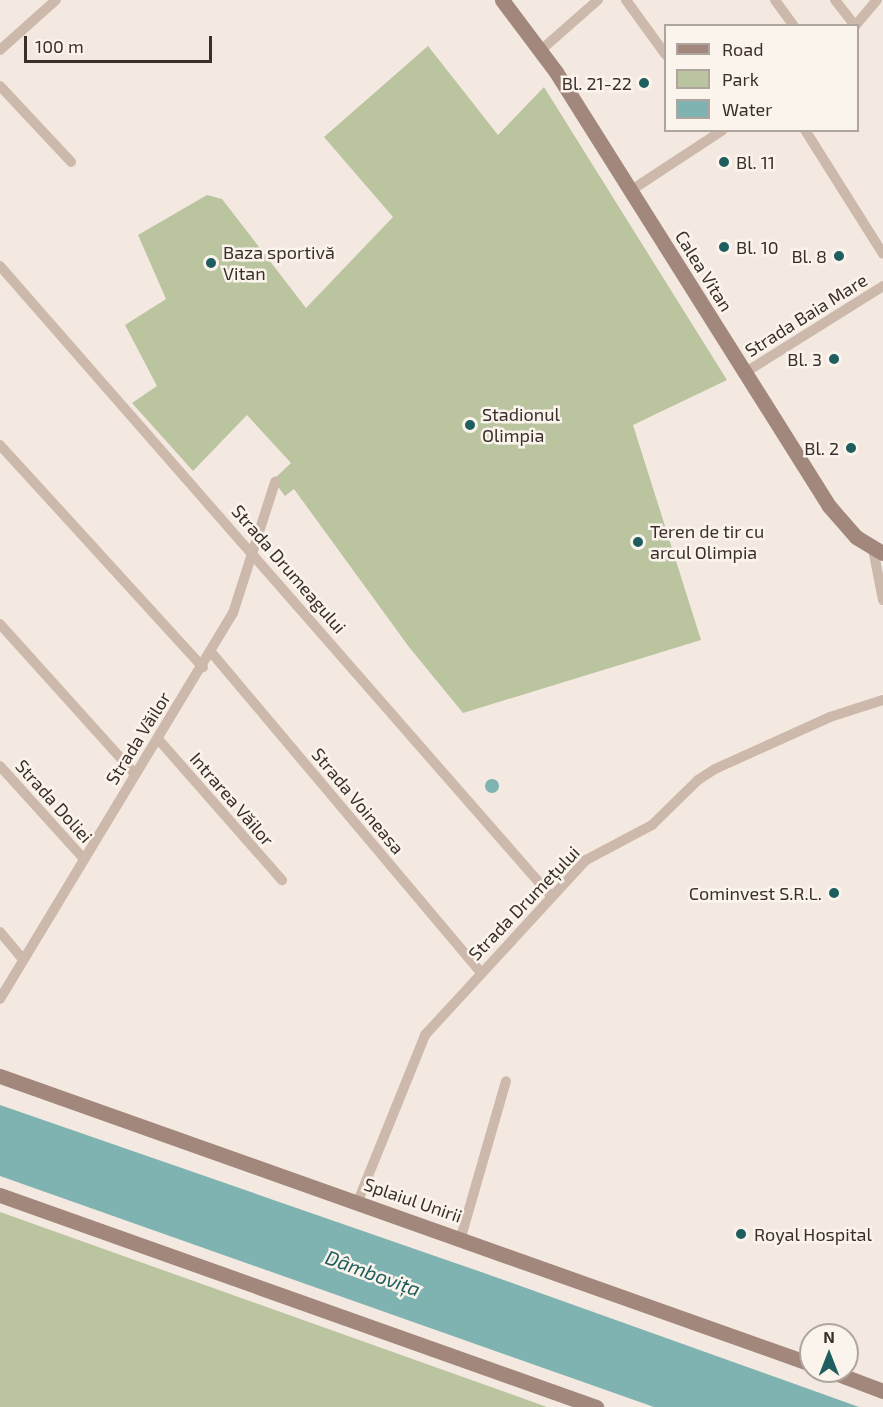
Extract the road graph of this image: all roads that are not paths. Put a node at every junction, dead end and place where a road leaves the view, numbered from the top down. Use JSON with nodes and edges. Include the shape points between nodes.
{"nodes":[{"id":1,"x":56,"y":0,"type":"edge"},
{"id":2,"x":502,"y":0,"type":"edge"},
{"id":3,"x":598,"y":0,"type":"edge"},
{"id":4,"x":626,"y":0,"type":"edge"},
{"id":5,"x":774,"y":0,"type":"edge"},
{"id":6,"x":835,"y":0,"type":"edge"},
{"id":7,"x":877,"y":0,"type":"edge"},
{"id":8,"x":792,"y":24,"type":"edge"},
{"id":9,"x":853,"y":24,"type":"edge"},
{"id":10,"x":857,"y":24,"type":"edge"},
{"id":11,"x":0,"y":50,"type":"edge"},
{"id":12,"x":541,"y":50,"type":"junction"},
{"id":13,"x":664,"y":52,"type":"edge"},
{"id":14,"x":0,"y":86,"type":"edge"},
{"id":15,"x":718,"y":132,"type":"edge"},
{"id":16,"x":806,"y":132,"type":"edge"},
{"id":17,"x":71,"y":162,"type":"dead end"},
{"id":18,"x":630,"y":191,"type":"junction"},
{"id":19,"x":883,"y":254,"type":"edge"},
{"id":20,"x":0,"y":266,"type":"edge"},
{"id":21,"x":883,"y":286,"type":"edge"},
{"id":22,"x":746,"y":372,"type":"junction"},
{"id":23,"x":0,"y":445,"type":"edge"},
{"id":24,"x":275,"y":482,"type":"dead end"},
{"id":25,"x":878,"y":551,"type":"edge"},
{"id":26,"x":254,"y":552,"type":"junction"},
{"id":27,"x":883,"y":600,"type":"edge"},
{"id":28,"x":0,"y":624,"type":"edge"},
{"id":29,"x":211,"y":652,"type":"junction"},
{"id":30,"x":202,"y":667,"type":"junction"},
{"id":31,"x":883,"y":700,"type":"edge"},
{"id":32,"x":158,"y":739,"type":"junction"},
{"id":33,"x":0,"y":766,"type":"edge"},
{"id":34,"x":135,"y":774,"type":"junction"},
{"id":35,"x":83,"y":858,"type":"junction"},
{"id":36,"x":282,"y":880,"type":"dead end"},
{"id":37,"x":551,"y":896,"type":"junction"},
{"id":38,"x":0,"y":932,"type":"edge"},
{"id":39,"x":23,"y":958,"type":"junction"},
{"id":40,"x":480,"y":972,"type":"junction"},
{"id":41,"x":0,"y":999,"type":"edge"},
{"id":42,"x":0,"y":1076,"type":"edge"},
{"id":43,"x":507,"y":1081,"type":"dead end"},
{"id":44,"x":0,"y":1195,"type":"edge"},
{"id":45,"x":358,"y":1202,"type":"junction"},
{"id":46,"x":461,"y":1237,"type":"junction"},
{"id":47,"x":799,"y":1360,"type":"edge"},
{"id":48,"x":859,"y":1382,"type":"edge"},
{"id":49,"x":883,"y":1391,"type":"edge"},
{"id":50,"x":596,"y":1407,"type":"edge"}],
"edges":[{"from":1,"to":11,"type":"street"},
{"from":2,"to":12,"type":"main road","name":"Calea Vitan"},
{"from":3,"to":12,"type":"street"},
{"from":4,"to":13,"type":"street"},
{"from":5,"to":8,"type":"street"},
{"from":6,"to":9,"type":"street"},
{"from":7,"to":10,"type":"street"},
{"from":12,"to":18,"type":"main road","name":"Calea Vitan"},
{"from":14,"to":17,"type":"street"},
{"from":15,"to":18,"type":"street"},
{"from":16,"to":19,"type":"street"},
{"from":18,"to":22,"type":"main road","name":"Calea Vitan"},
{"from":20,"to":26,"type":"street","name":"Strada Drumeagului"},
{"from":21,"to":22,"type":"street","name":"Strada Baia Mare"},
{"from":22,"to":25,"type":"main road","name":"Calea Vitan","via":[[829,506],[851,532]]},
{"from":23,"to":30,"type":"street"},
{"from":24,"to":26,"type":"street","name":"Strada Văilor"},
{"from":25,"to":27,"type":"street"},
{"from":26,"to":29,"type":"street","name":"Strada Văilor","via":[[233,613]]},
{"from":26,"to":37,"type":"street","name":"Strada Drumeagului"},
{"from":28,"to":34,"type":"street"},
{"from":29,"to":30,"type":"street","name":"Strada Văilor"},
{"from":29,"to":40,"type":"street","name":"Strada Voineasa"},
{"from":30,"to":32,"type":"street","name":"Strada Văilor"},
{"from":31,"to":37,"type":"street","name":"Strada Drumețului","via":[[830,717],[705,775],[652,825],[590,856]]},
{"from":32,"to":34,"type":"street","name":"Strada Văilor"},
{"from":32,"to":36,"type":"street","name":"Intrarea Văilor"},
{"from":33,"to":35,"type":"street","name":"Strada Doliei"},
{"from":34,"to":35,"type":"street","name":"Strada Văilor"},
{"from":35,"to":39,"type":"street","name":"Strada Văilor"},
{"from":37,"to":40,"type":"street","name":"Strada Drumețului"},
{"from":38,"to":39,"type":"street"},
{"from":39,"to":41,"type":"street","name":"Strada Văilor"},
{"from":40,"to":45,"type":"street","name":"Strada Drumețului","via":[[417,1049]]},
{"from":42,"to":45,"type":"main road","name":"Splaiul Unirii"},
{"from":43,"to":46,"type":"street"},
{"from":44,"to":50,"type":"main road"},
{"from":45,"to":46,"type":"main road","name":"Splaiul Unirii"},
{"from":46,"to":47,"type":"main road","name":"Splaiul Unirii"},
{"from":48,"to":49,"type":"main road"}]}
